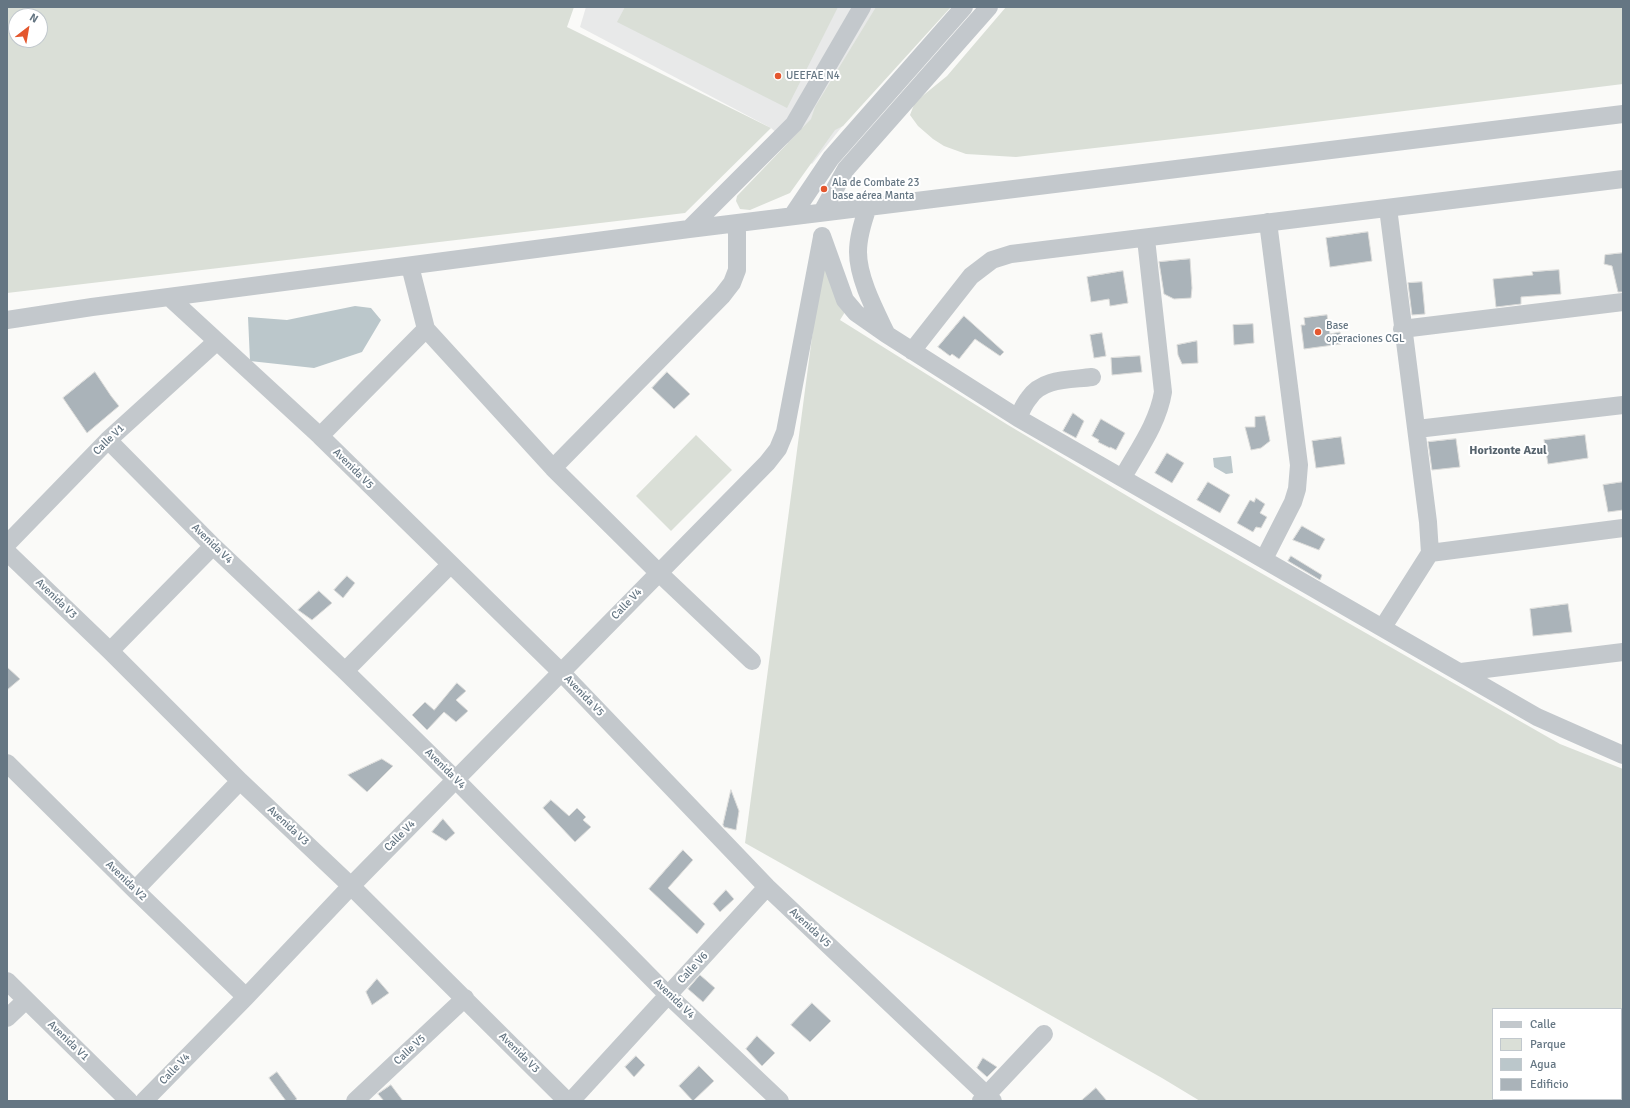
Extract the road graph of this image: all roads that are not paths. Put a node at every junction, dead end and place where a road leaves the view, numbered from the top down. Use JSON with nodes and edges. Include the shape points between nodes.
{"nodes":[{"id":1,"x":862,"y":7,"type":"edge"},
{"id":2,"x":964,"y":7,"type":"edge"},
{"id":3,"x":989,"y":7,"type":"edge"},
{"id":4,"x":1623,"y":114,"type":"edge"},
{"id":5,"x":1623,"y":179,"type":"edge"},
{"id":6,"x":868,"y":207,"type":"junction"},
{"id":7,"x":1388,"y":208,"type":"junction"},
{"id":8,"x":819,"y":213,"type":"junction"},
{"id":9,"x":792,"y":216,"type":"junction"},
{"id":10,"x":1268,"y":222,"type":"junction"},
{"id":11,"x":737,"y":223,"type":"junction"},
{"id":12,"x":689,"y":229,"type":"junction"},
{"id":13,"x":822,"y":237,"type":"junction"},
{"id":14,"x":1146,"y":239,"type":"junction"},
{"id":15,"x":410,"y":266,"type":"junction"},
{"id":16,"x":169,"y":297,"type":"junction"},
{"id":17,"x":1623,"y":302,"type":"edge"},
{"id":18,"x":7,"y":320,"type":"edge"},
{"id":19,"x":426,"y":328,"type":"junction"},
{"id":20,"x":1402,"y":329,"type":"junction"},
{"id":21,"x":886,"y":334,"type":"junction"},
{"id":22,"x":216,"y":342,"type":"junction"},
{"id":23,"x":912,"y":351,"type":"junction"},
{"id":24,"x":1092,"y":377,"type":"dead end"},
{"id":25,"x":1623,"y":405,"type":"edge"},
{"id":26,"x":1018,"y":418,"type":"junction"},
{"id":27,"x":1416,"y":429,"type":"junction"},
{"id":28,"x":320,"y":436,"type":"junction"},
{"id":29,"x":108,"y":440,"type":"junction"},
{"id":30,"x":553,"y":468,"type":"junction"},
{"id":31,"x":1123,"y":477,"type":"junction"},
{"id":32,"x":1623,"y":528,"type":"edge"},
{"id":33,"x":7,"y":544,"type":"edge"},
{"id":34,"x":213,"y":546,"type":"junction"},
{"id":35,"x":7,"y":552,"type":"edge"},
{"id":36,"x":1430,"y":553,"type":"junction"},
{"id":37,"x":1264,"y":559,"type":"junction"},
{"id":38,"x":450,"y":565,"type":"junction"},
{"id":39,"x":658,"y":572,"type":"junction"},
{"id":40,"x":1383,"y":627,"type":"junction"},
{"id":41,"x":110,"y":652,"type":"junction"},
{"id":42,"x":1623,"y":652,"type":"edge"},
{"id":43,"x":752,"y":661,"type":"dead end"},
{"id":44,"x":346,"y":671,"type":"junction"},
{"id":45,"x":561,"y":672,"type":"junction"},
{"id":46,"x":1461,"y":672,"type":"junction"},
{"id":47,"x":1623,"y":755,"type":"edge"},
{"id":48,"x":7,"y":764,"type":"edge"},
{"id":49,"x":456,"y":780,"type":"junction"},
{"id":50,"x":240,"y":781,"type":"junction"},
{"id":51,"x":351,"y":886,"type":"junction"},
{"id":52,"x":767,"y":887,"type":"junction"},
{"id":53,"x":135,"y":890,"type":"junction"},
{"id":54,"x":7,"y":981,"type":"edge"},
{"id":55,"x":668,"y":995,"type":"junction"},
{"id":56,"x":246,"y":996,"type":"junction"},
{"id":57,"x":465,"y":998,"type":"junction"},
{"id":58,"x":26,"y":1000,"type":"junction"},
{"id":59,"x":7,"y":1018,"type":"edge"},
{"id":60,"x":1044,"y":1034,"type":"dead end"},
{"id":61,"x":361,"y":1099,"type":"edge"},
{"id":62,"x":987,"y":1099,"type":"edge"},
{"id":63,"x":130,"y":1101,"type":"edge"},
{"id":64,"x":144,"y":1101,"type":"edge"},
{"id":65,"x":567,"y":1101,"type":"edge"},
{"id":66,"x":571,"y":1101,"type":"edge"},
{"id":67,"x":780,"y":1101,"type":"edge"}],
"edges":[{"from":1,"to":12,"type":"street","via":[[794,124]]},
{"from":2,"to":9,"type":"street","via":[[831,158]]},
{"from":3,"to":8,"type":"street","via":[[846,169]]},
{"from":4,"to":6,"type":"street"},
{"from":5,"to":7,"type":"street"},
{"from":6,"to":8,"type":"street"},
{"from":6,"to":21,"type":"street","via":[[861,227],[858,252],[865,283]]},
{"from":7,"to":10,"type":"street"},
{"from":7,"to":20,"type":"street"},
{"from":8,"to":9,"type":"street"},
{"from":8,"to":13,"type":"street"},
{"from":9,"to":11,"type":"street"},
{"from":10,"to":14,"type":"street"},
{"from":10,"to":37,"type":"street","via":[[1299,478],[1293,502]]},
{"from":11,"to":12,"type":"street"},
{"from":11,"to":30,"type":"street","via":[[737,270],[732,283]]},
{"from":12,"to":15,"type":"street"},
{"from":13,"to":21,"type":"street","via":[[845,300],[856,313]]},
{"from":13,"to":39,"type":"street","name":"Calle V4","via":[[785,432],[778,449]]},
{"from":14,"to":23,"type":"street","via":[[1024,252],[992,260],[971,276]]},
{"from":14,"to":31,"type":"street","via":[[1163,392],[1161,407],[1154,422]]},
{"from":15,"to":16,"type":"street"},
{"from":15,"to":19,"type":"street"},
{"from":16,"to":18,"type":"street"},
{"from":16,"to":22,"type":"street","name":"Avenida V5"},
{"from":17,"to":20,"type":"street"},
{"from":19,"to":28,"type":"street"},
{"from":19,"to":30,"type":"street"},
{"from":20,"to":27,"type":"street"},
{"from":21,"to":23,"type":"street"},
{"from":22,"to":28,"type":"street","name":"Avenida V5"},
{"from":22,"to":29,"type":"street","name":"Calle V1"},
{"from":23,"to":26,"type":"street"},
{"from":24,"to":26,"type":"street","via":[[1046,383],[1029,397]]},
{"from":25,"to":27,"type":"street"},
{"from":26,"to":31,"type":"street"},
{"from":27,"to":36,"type":"street"},
{"from":28,"to":38,"type":"street","name":"Avenida V5"},
{"from":29,"to":33,"type":"street","name":"Calle V1"},
{"from":29,"to":34,"type":"street","name":"Avenida V4"},
{"from":30,"to":39,"type":"street"},
{"from":31,"to":37,"type":"street"},
{"from":32,"to":36,"type":"street"},
{"from":34,"to":41,"type":"street"},
{"from":34,"to":44,"type":"street","name":"Avenida V4"},
{"from":35,"to":41,"type":"street","name":"Avenida V3"},
{"from":36,"to":40,"type":"street"},
{"from":37,"to":40,"type":"street"},
{"from":38,"to":44,"type":"street"},
{"from":38,"to":45,"type":"street","name":"Avenida V5"},
{"from":39,"to":43,"type":"street"},
{"from":39,"to":45,"type":"street","name":"Calle V4"},
{"from":40,"to":46,"type":"street"},
{"from":41,"to":50,"type":"street","name":"Avenida V3"},
{"from":42,"to":46,"type":"street"},
{"from":44,"to":49,"type":"street","name":"Avenida V4"},
{"from":45,"to":49,"type":"street","name":"Calle V4"},
{"from":45,"to":52,"type":"street","name":"Avenida V5"},
{"from":46,"to":47,"type":"street","via":[[1537,716]]},
{"from":48,"to":53,"type":"street","name":"Avenida V2"},
{"from":49,"to":51,"type":"street","name":"Calle V4"},
{"from":49,"to":55,"type":"street","name":"Avenida V4"},
{"from":50,"to":51,"type":"street","name":"Avenida V3"},
{"from":50,"to":53,"type":"street"},
{"from":51,"to":56,"type":"street","name":"Calle V4"},
{"from":51,"to":57,"type":"street","name":"Avenida V3"},
{"from":52,"to":55,"type":"street","name":"Calle V6"},
{"from":52,"to":62,"type":"street","name":"Avenida V5"},
{"from":53,"to":56,"type":"street","name":"Avenida V2"},
{"from":54,"to":58,"type":"street","name":"Avenida V1"},
{"from":55,"to":66,"type":"street","name":"Calle V6"},
{"from":55,"to":67,"type":"street","name":"Avenida V4"},
{"from":56,"to":64,"type":"street","name":"Calle V4"},
{"from":57,"to":61,"type":"street","name":"Calle V5"},
{"from":57,"to":65,"type":"street","name":"Avenida V3"},
{"from":58,"to":59,"type":"street"},
{"from":58,"to":63,"type":"street","name":"Avenida V1"},
{"from":60,"to":62,"type":"street"}]}
